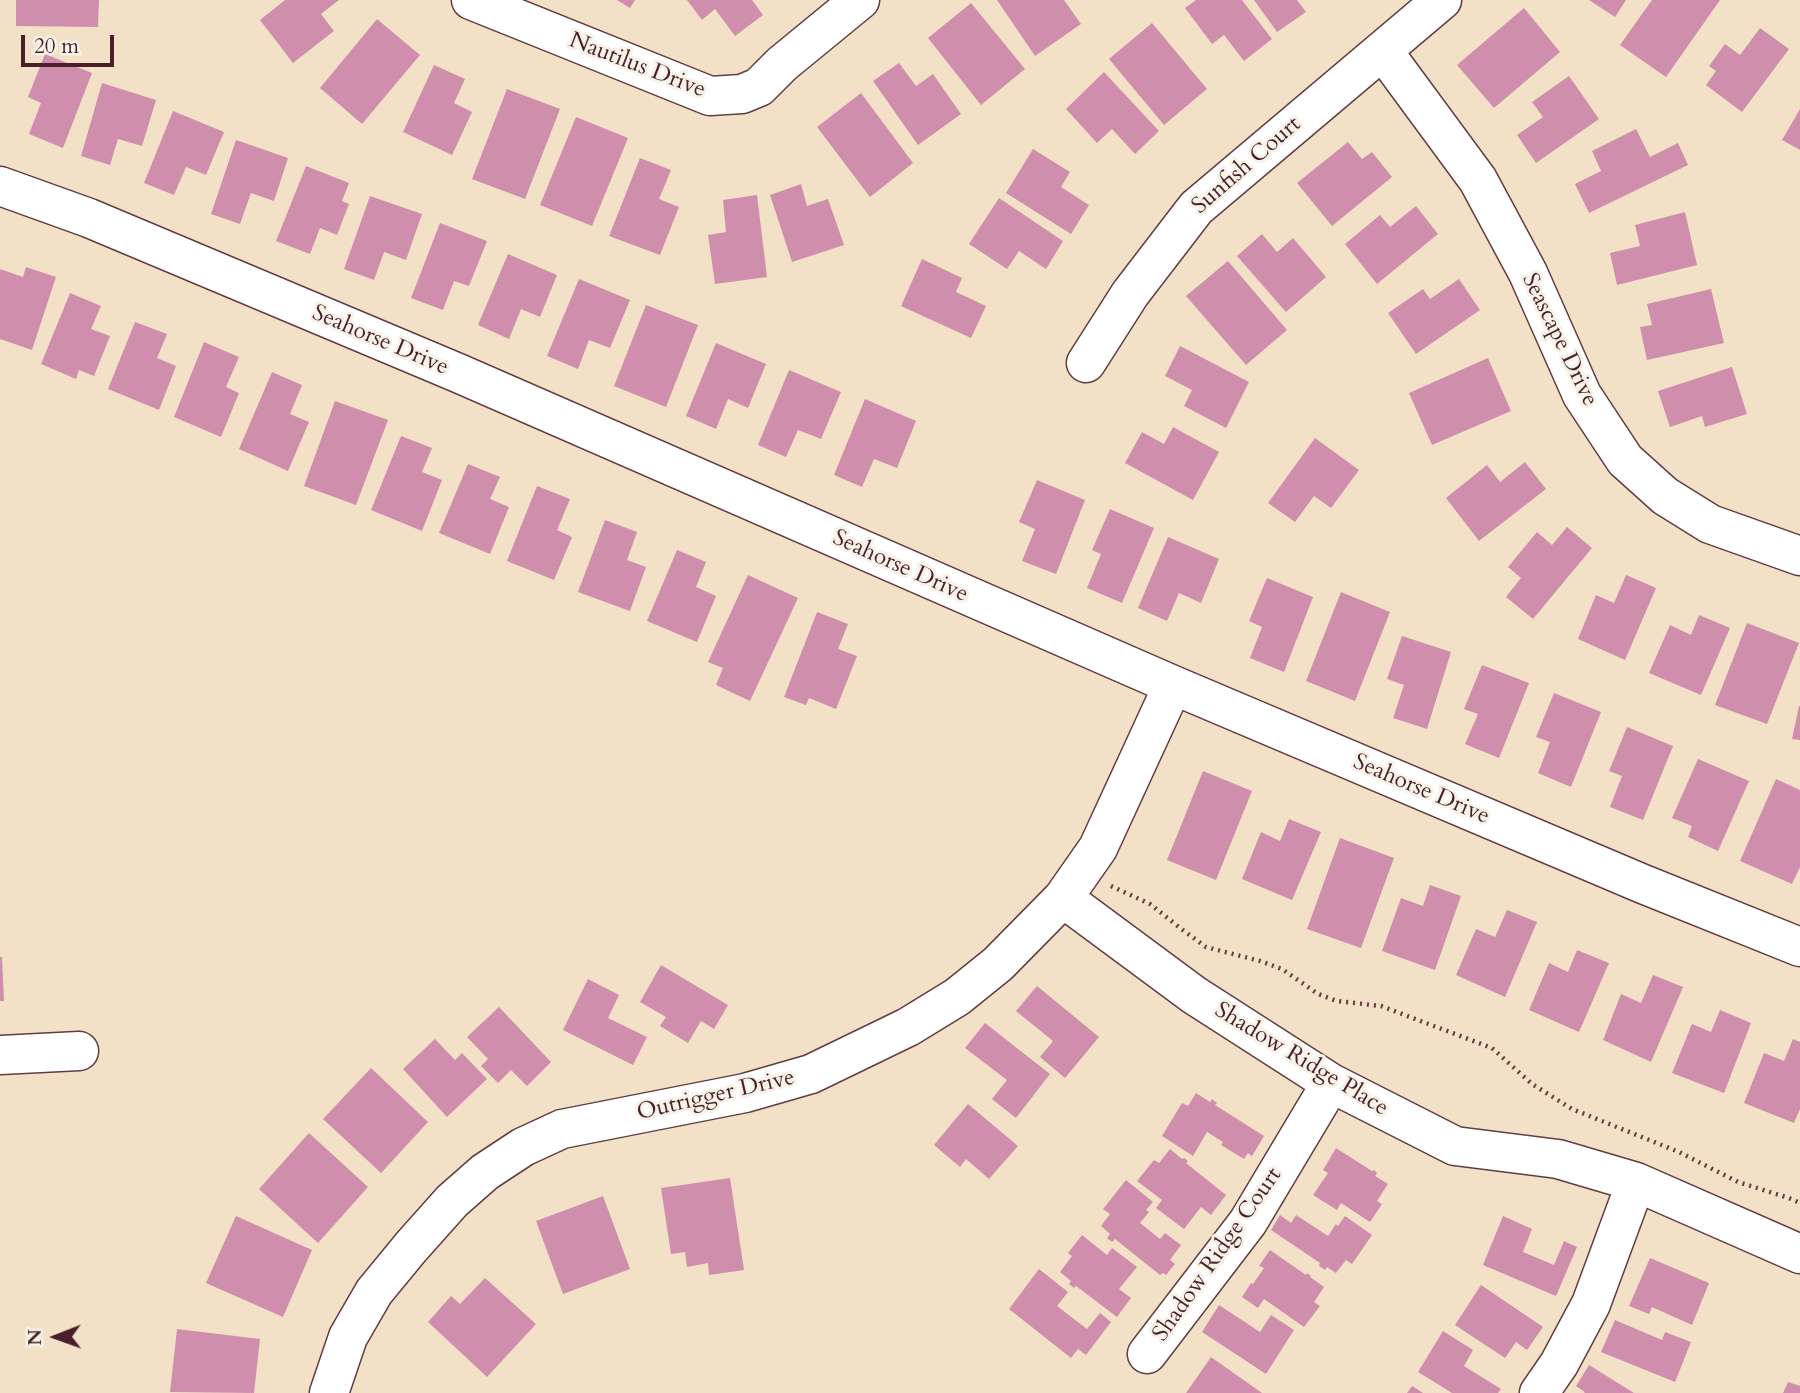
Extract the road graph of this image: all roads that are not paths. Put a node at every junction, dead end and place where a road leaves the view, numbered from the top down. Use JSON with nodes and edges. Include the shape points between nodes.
{"nodes":[{"id":1,"x":471,"y":0,"type":"edge"},
{"id":2,"x":860,"y":0,"type":"edge"},
{"id":3,"x":1442,"y":0,"type":"edge"},
{"id":4,"x":1383,"y":51,"type":"junction"},
{"id":5,"x":0,"y":186,"type":"edge"},
{"id":6,"x":1087,"y":363,"type":"dead end"},
{"id":7,"x":1800,"y":556,"type":"edge"},
{"id":8,"x":1173,"y":685,"type":"junction"},
{"id":9,"x":1063,"y":898,"type":"junction"},
{"id":10,"x":1800,"y":947,"type":"edge"},
{"id":11,"x":79,"y":1051,"type":"dead end"},
{"id":12,"x":0,"y":1055,"type":"edge"},
{"id":13,"x":1331,"y":1083,"type":"junction"},
{"id":14,"x":1636,"y":1182,"type":"junction"},
{"id":15,"x":1800,"y":1254,"type":"edge"},
{"id":16,"x":1147,"y":1354,"type":"dead end"},
{"id":17,"x":329,"y":1393,"type":"edge"},
{"id":18,"x":1539,"y":1393,"type":"edge"}],
"edges":[{"from":1,"to":2,"type":"street","name":"Nautilus Drive","via":[[709,96],[743,94],[759,87]]},
{"from":3,"to":4,"type":"street","name":"Sunfish Court"},
{"from":4,"to":6,"type":"street","name":"Sunfish Court","via":[[1196,208],[1130,294]]},
{"from":4,"to":7,"type":"street","name":"Seascape Drive","via":[[1478,180],[1528,273],[1581,395],[1626,460],[1665,496],[1710,524]]},
{"from":5,"to":8,"type":"street","name":"Seahorse Drive","via":[[89,218],[458,373]]},
{"from":8,"to":9,"type":"street","name":"Outrigger Drive","via":[[1098,848]]},
{"from":8,"to":10,"type":"street","name":"Seahorse Drive"},
{"from":9,"to":13,"type":"street","name":"Shadow Ridge Place","via":[[1194,995]]},
{"from":9,"to":17,"type":"street","name":"Outrigger Drive","via":[[999,964],[957,997],[908,1027],[811,1074],[746,1093],[562,1129],[485,1172],[452,1201],[374,1292],[348,1337]]},
{"from":11,"to":12,"type":"street"},
{"from":13,"to":14,"type":"street","name":"Shadow Ridge Place","via":[[1455,1146],[1558,1159]]},
{"from":13,"to":16,"type":"street","name":"Shadow Ridge Court","via":[[1248,1222]]},
{"from":14,"to":15,"type":"street","name":"Shadow Ridge Place"},
{"from":14,"to":18,"type":"street","via":[[1591,1304]]}]}
